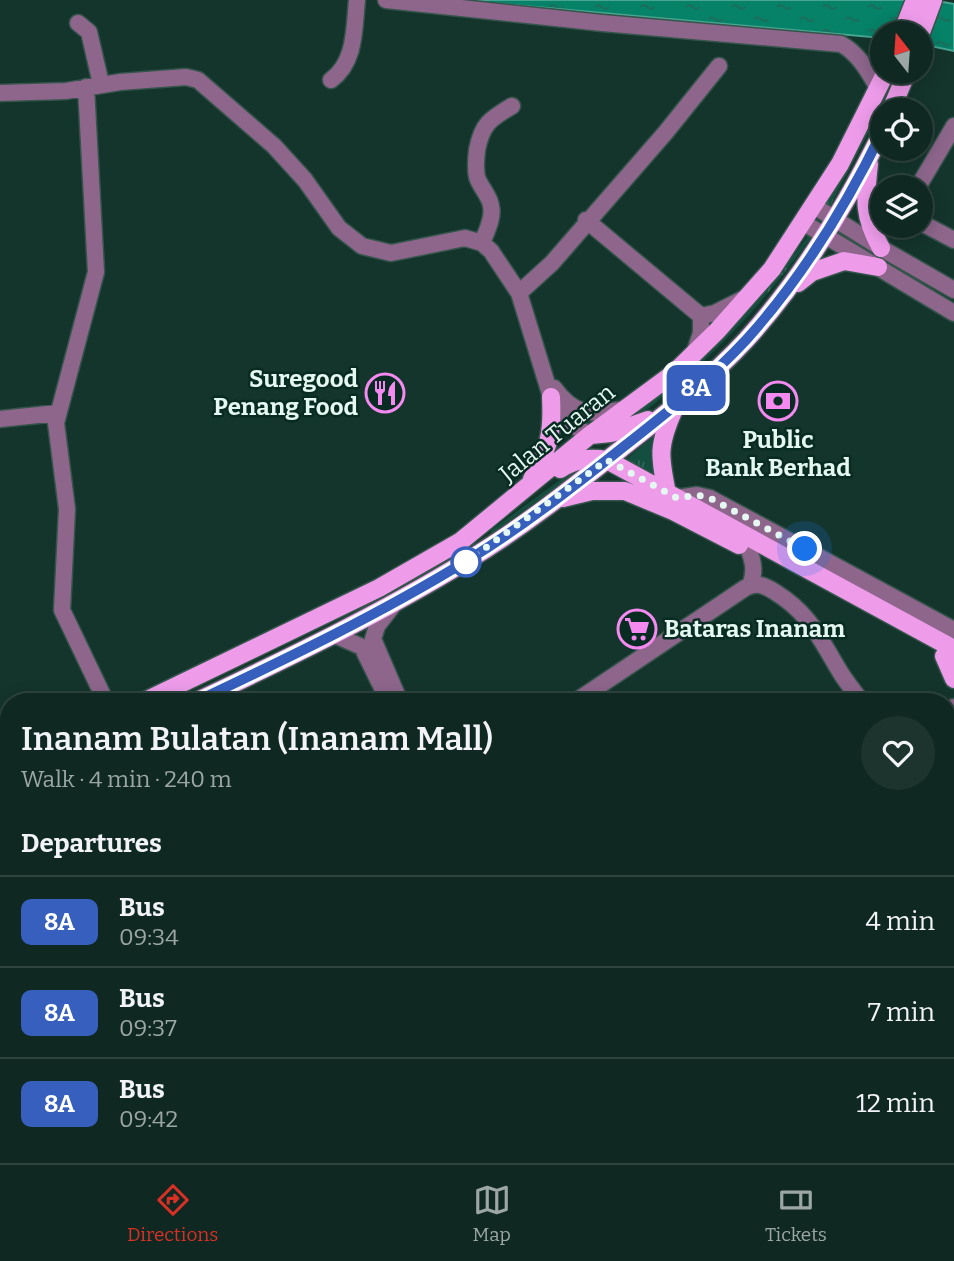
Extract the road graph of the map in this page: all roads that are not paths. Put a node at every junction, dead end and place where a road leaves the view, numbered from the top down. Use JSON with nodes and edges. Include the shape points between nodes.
{"nodes":[{"id":1,"x":357,"y":0,"type":"edge"},
{"id":2,"x":386,"y":0,"type":"edge"},
{"id":3,"x":915,"y":0,"type":"edge"},
{"id":4,"x":933,"y":0,"type":"edge"},
{"id":5,"x":907,"y":21,"type":"edge"},
{"id":6,"x":925,"y":21,"type":"edge"},
{"id":7,"x":78,"y":23,"type":"dead end"},
{"id":8,"x":719,"y":66,"type":"dead end"},
{"id":9,"x":870,"y":71,"type":"edge"},
{"id":10,"x":331,"y":80,"type":"dead end"},
{"id":11,"x":880,"y":84,"type":"edge"},
{"id":12,"x":94,"y":86,"type":"junction"},
{"id":13,"x":0,"y":93,"type":"edge"},
{"id":14,"x":512,"y":106,"type":"dead end"},
{"id":15,"x":954,"y":126,"type":"edge"},
{"id":16,"x":870,"y":158,"type":"joint"},
{"id":17,"x":925,"y":175,"type":"edge"},
{"id":18,"x":814,"y":206,"type":"junction"},
{"id":19,"x":835,"y":219,"type":"junction"},
{"id":20,"x":586,"y":220,"type":"junction"},
{"id":21,"x":804,"y":223,"type":"junction"},
{"id":22,"x":933,"y":229,"type":"edge"},
{"id":23,"x":825,"y":235,"type":"junction"},
{"id":24,"x":949,"y":237,"type":"edge"},
{"id":25,"x":482,"y":243,"type":"junction"},
{"id":26,"x":881,"y":248,"type":"junction"},
{"id":27,"x":878,"y":267,"type":"junction"},
{"id":28,"x":954,"y":290,"type":"edge"},
{"id":29,"x":519,"y":293,"type":"junction"},
{"id":30,"x":784,"y":293,"type":"junction"},
{"id":31,"x":750,"y":295,"type":"junction"},
{"id":32,"x":954,"y":313,"type":"edge"},
{"id":33,"x":701,"y":316,"type":"junction"},
{"id":34,"x":694,"y":354,"type":"junction"},
{"id":35,"x":544,"y":375,"type":"junction"},
{"id":36,"x":551,"y":397,"type":"junction"},
{"id":37,"x":676,"y":406,"type":"junction"},
{"id":38,"x":626,"y":409,"type":"junction"},
{"id":39,"x":57,"y":413,"type":"junction"},
{"id":40,"x":0,"y":419,"type":"edge"},
{"id":41,"x":590,"y":435,"type":"junction"},
{"id":42,"x":607,"y":460,"type":"junction"},
{"id":43,"x":527,"y":488,"type":"junction"},
{"id":44,"x":672,"y":496,"type":"junction"},
{"id":45,"x":555,"y":500,"type":"junction"},
{"id":46,"x":749,"y":550,"type":"junction"},
{"id":47,"x":750,"y":586,"type":"junction"},
{"id":48,"x":394,"y":604,"type":"junction"},
{"id":49,"x":954,"y":630,"type":"edge"},
{"id":50,"x":335,"y":635,"type":"junction"},
{"id":51,"x":951,"y":656,"type":"edge"},
{"id":52,"x":954,"y":679,"type":"edge"},
{"id":53,"x":102,"y":693,"type":"edge"},
{"id":54,"x":161,"y":693,"type":"edge"},
{"id":55,"x":214,"y":693,"type":"edge"},
{"id":56,"x":384,"y":693,"type":"edge"},
{"id":57,"x":396,"y":693,"type":"edge"},
{"id":58,"x":589,"y":693,"type":"edge"},
{"id":59,"x":856,"y":693,"type":"edge"}],
"edges":[{"from":1,"to":10,"type":"street","via":[[351,50],[346,64]]},
{"from":2,"to":9,"type":"street","via":[[841,44]]},
{"from":3,"to":5,"type":"main road"},
{"from":4,"to":6,"type":"main road"},
{"from":7,"to":12,"type":"street","via":[[89,32]]},
{"from":8,"to":20,"type":"street"},
{"from":11,"to":18,"type":"main road","name":"Jalan Tuaran"},
{"from":12,"to":13,"type":"street"},
{"from":12,"to":25,"type":"street","via":[[198,80],[274,146],[340,228],[362,246],[391,253],[450,239]]},
{"from":12,"to":39,"type":"street","via":[[96,272]]},
{"from":14,"to":25,"type":"street","via":[[492,118],[479,140],[477,177],[492,207]]},
{"from":15,"to":17,"type":"street"},
{"from":16,"to":19,"type":"main road","name":"Jalan Tuaran"},
{"from":16,"to":26,"type":"main road","via":[[865,204]]},
{"from":18,"to":19,"type":"street"},
{"from":18,"to":21,"type":"main road","name":"Jalan Tuaran"},
{"from":19,"to":23,"type":"main road","name":"Jalan Tuaran"},
{"from":19,"to":26,"type":"street"},
{"from":20,"to":29,"type":"street","via":[[547,268]]},
{"from":20,"to":33,"type":"street"},
{"from":21,"to":23,"type":"street"},
{"from":21,"to":31,"type":"main road","name":"Jalan Tuaran"},
{"from":22,"to":24,"type":"street"},
{"from":23,"to":27,"type":"street"},
{"from":23,"to":30,"type":"main road","name":"Jalan Tuaran"},
{"from":25,"to":29,"type":"street"},
{"from":26,"to":28,"type":"street"},
{"from":27,"to":30,"type":"main road","via":[[844,261],[827,265]]},
{"from":27,"to":32,"type":"street"},
{"from":29,"to":35,"type":"street"},
{"from":30,"to":37,"type":"main road","name":"Jalan Tuaran","via":[[746,340]]},
{"from":31,"to":33,"type":"street"},
{"from":31,"to":34,"type":"main road","name":"Jalan Tuaran"},
{"from":33,"to":34,"type":"street"},
{"from":34,"to":38,"type":"main road","name":"Jalan Tuaran"},
{"from":35,"to":36,"type":"street"},
{"from":35,"to":38,"type":"street","via":[[565,403],[579,411],[595,414]]},
{"from":36,"to":41,"type":"street","via":[[565,422]]},
{"from":36,"to":43,"type":"main road","via":[[549,445]]},
{"from":37,"to":41,"type":"main road","via":[[636,425]]},
{"from":37,"to":42,"type":"main road","name":"Jalan Tuaran"},
{"from":37,"to":44,"type":"main road","via":[[663,433],[660,456]]},
{"from":38,"to":41,"type":"main road","name":"Jalan Tuaran"},
{"from":39,"to":40,"type":"street"},
{"from":39,"to":53,"type":"street","via":[[67,509],[62,610]]},
{"from":41,"to":43,"type":"main road","name":"Jalan Tuaran"},
{"from":42,"to":43,"type":"main road","via":[[579,460]]},
{"from":42,"to":44,"type":"main road"},
{"from":42,"to":45,"type":"main road","name":"Jalan Tuaran"},
{"from":43,"to":54,"type":"main road","name":"Jalan Tuaran","via":[[461,541],[379,587]]},
{"from":44,"to":49,"type":"street","via":[[710,498]]},
{"from":44,"to":51,"type":"main road"},
{"from":45,"to":46,"type":"main road","via":[[592,491],[625,491]]},
{"from":45,"to":48,"type":"main road","name":"Jalan Tuaran","via":[[471,559]]},
{"from":46,"to":47,"type":"street","via":[[754,563]]},
{"from":46,"to":51,"type":"main road"},
{"from":47,"to":58,"type":"street"},
{"from":47,"to":59,"type":"street","via":[[766,586],[799,609]]},
{"from":48,"to":50,"type":"main road","name":"Jalan Tuaran"},
{"from":48,"to":57,"type":"street","via":[[373,639]]},
{"from":50,"to":55,"type":"main road","name":"Jalan Tuaran"},
{"from":50,"to":56,"type":"street","via":[[362,647]]},
{"from":51,"to":52,"type":"main road"}]}
